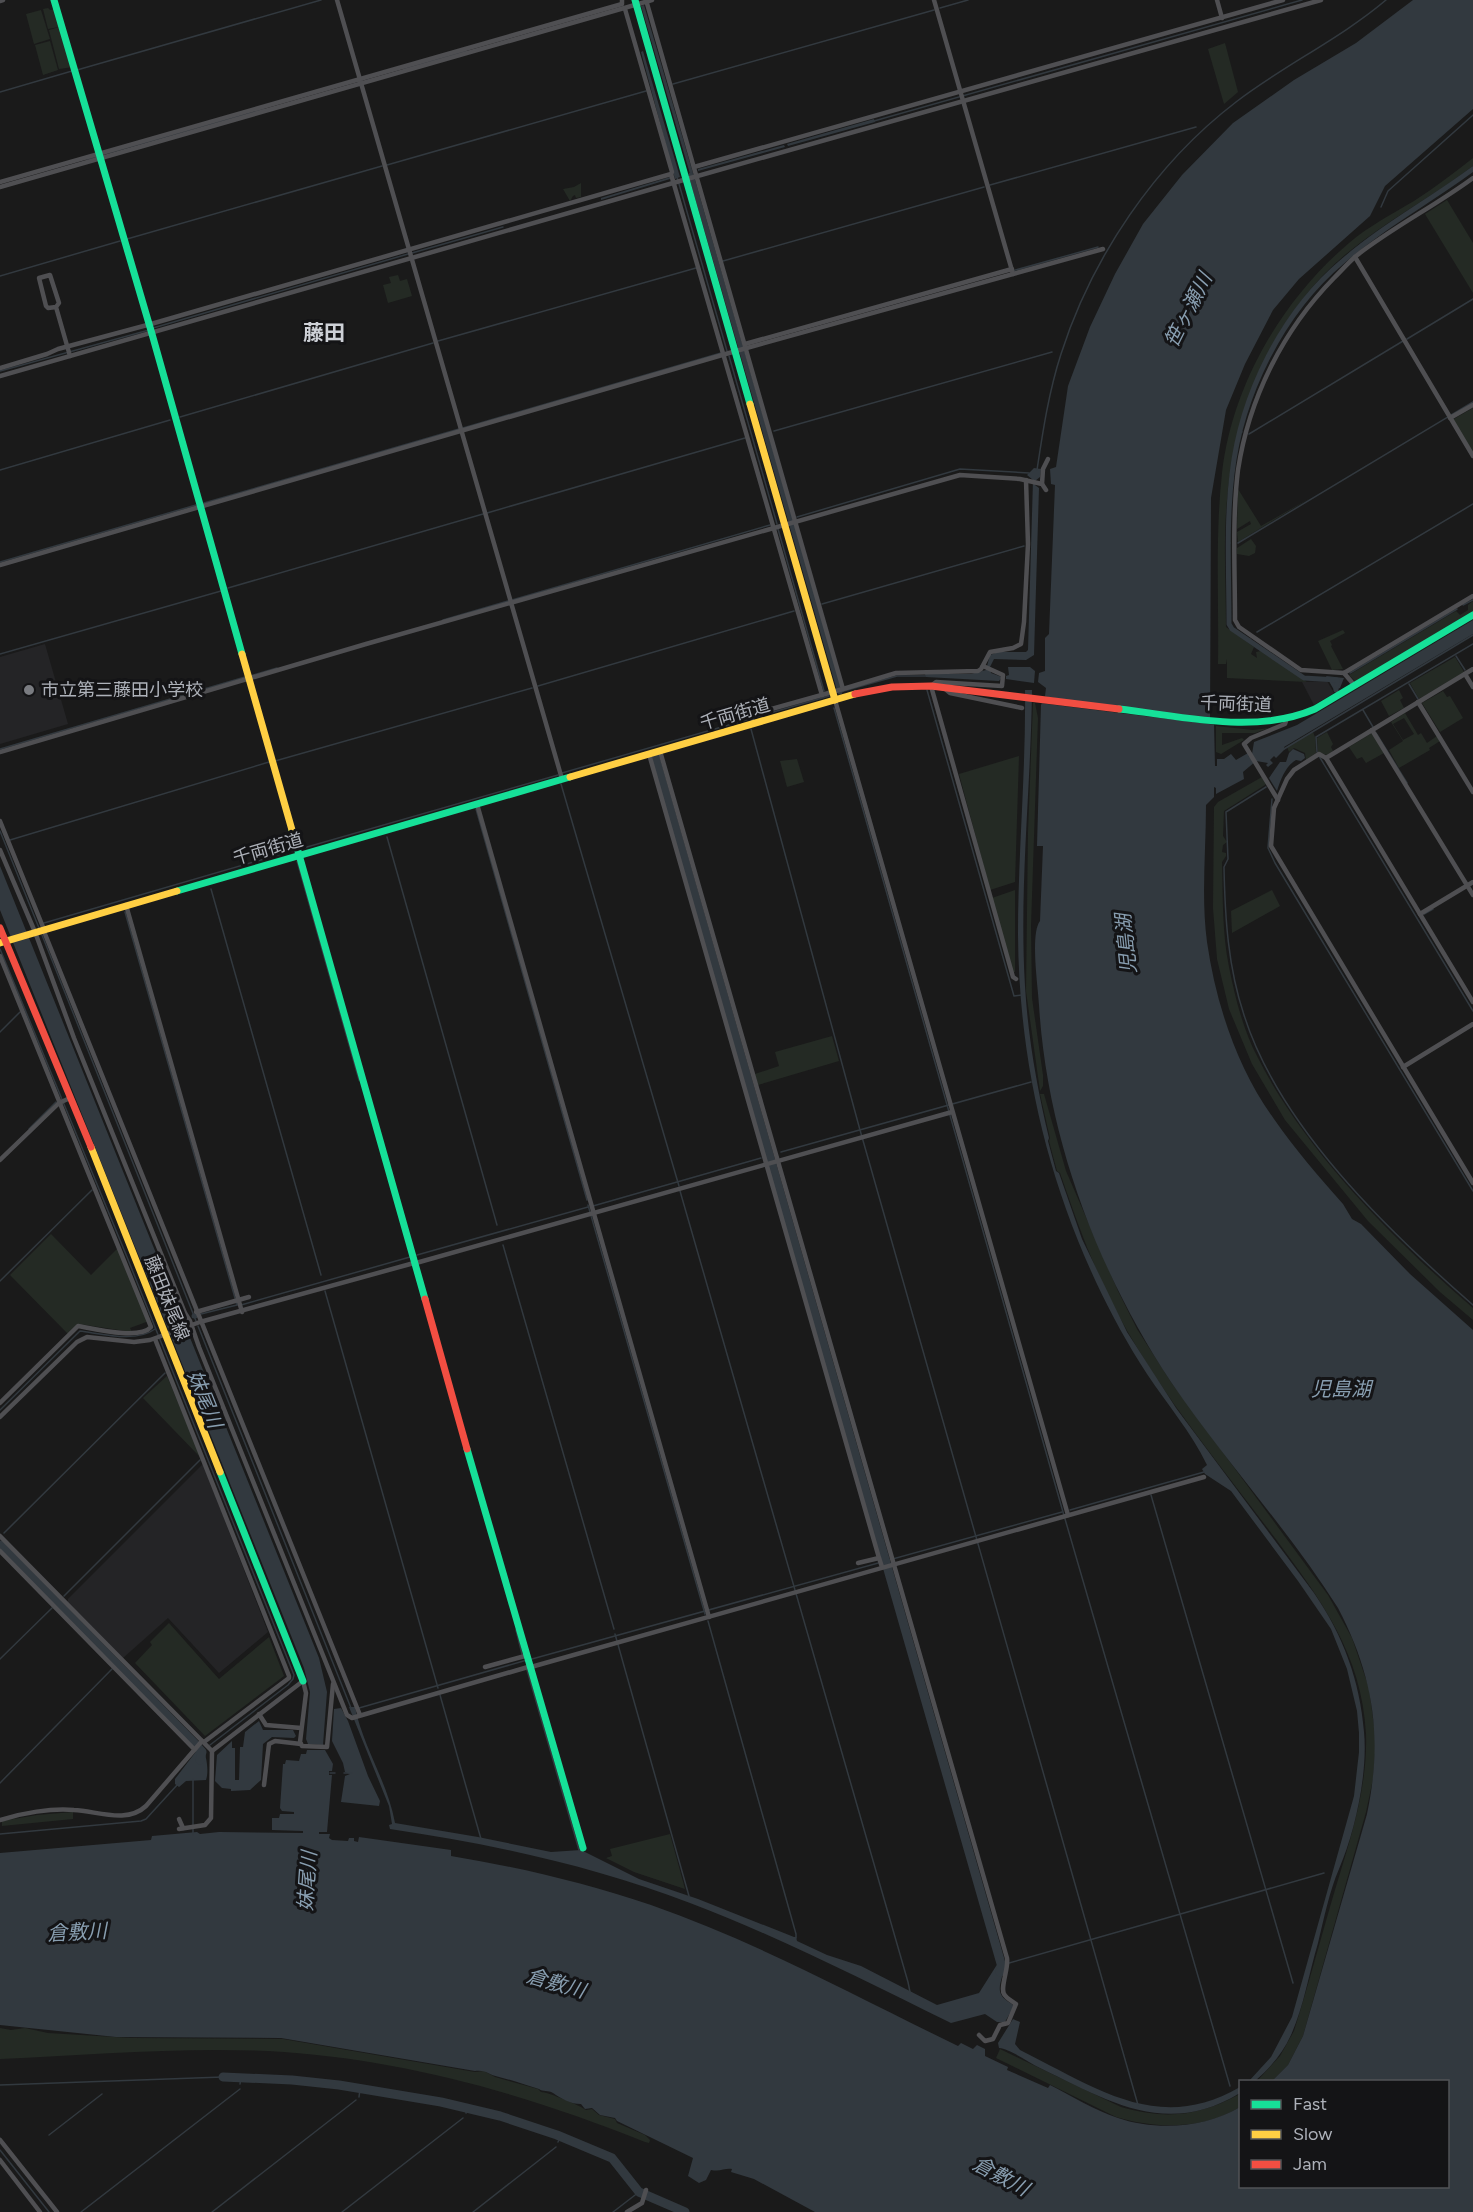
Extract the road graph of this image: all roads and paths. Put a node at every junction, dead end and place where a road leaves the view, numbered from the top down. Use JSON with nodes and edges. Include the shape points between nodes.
{"nodes":[{"id":1,"x":54,"y":0,"type":"edge"},
{"id":2,"x":338,"y":0,"type":"edge"},
{"id":3,"x":934,"y":0,"type":"edge"},
{"id":4,"x":1217,"y":0,"type":"edge"},
{"id":5,"x":1283,"y":0,"type":"edge"},
{"id":6,"x":1321,"y":0,"type":"edge"},
{"id":7,"x":633,"y":4,"type":"edge"},
{"id":8,"x":1223,"y":22,"type":"junction"},
{"id":9,"x":642,"y":49,"type":"junction"},
{"id":10,"x":361,"y":81,"type":"junction"},
{"id":11,"x":962,"y":96,"type":"junction"},
{"id":12,"x":876,"y":120,"type":"junction"},
{"id":13,"x":786,"y":145,"type":"junction"},
{"id":14,"x":100,"y":156,"type":"junction"},
{"id":15,"x":684,"y":177,"type":"junction"},
{"id":16,"x":1473,"y":177,"type":"edge"},
{"id":17,"x":0,"y":182,"type":"edge"},
{"id":18,"x":0,"y":187,"type":"edge"},
{"id":19,"x":1102,"y":249,"type":"dead end"},
{"id":20,"x":410,"y":254,"type":"junction"},
{"id":21,"x":1355,"y":257,"type":"junction"},
{"id":22,"x":1013,"y":271,"type":"junction"},
{"id":23,"x":56,"y":307,"type":"junction"},
{"id":24,"x":150,"y":329,"type":"junction"},
{"id":25,"x":93,"y":345,"type":"junction"},
{"id":26,"x":80,"y":349,"type":"junction"},
{"id":27,"x":734,"y":351,"type":"junction"},
{"id":28,"x":69,"y":352,"type":"junction"},
{"id":29,"x":52,"y":356,"type":"junction"},
{"id":30,"x":0,"y":368,"type":"edge"},
{"id":31,"x":0,"y":376,"type":"edge"},
{"id":32,"x":1473,"y":405,"type":"edge"},
{"id":33,"x":1449,"y":417,"type":"junction"},
{"id":34,"x":460,"y":429,"type":"junction"},
{"id":35,"x":1473,"y":456,"type":"edge"},
{"id":36,"x":1048,"y":459,"type":"dead end"},
{"id":37,"x":1031,"y":482,"type":"junction"},
{"id":38,"x":1042,"y":484,"type":"junction"},
{"id":39,"x":1046,"y":490,"type":"dead end"},
{"id":40,"x":200,"y":505,"type":"junction"},
{"id":41,"x":782,"y":525,"type":"junction"},
{"id":42,"x":0,"y":565,"type":"edge"},
{"id":43,"x":1473,"y":596,"type":"edge"},
{"id":44,"x":511,"y":601,"type":"junction"},
{"id":45,"x":1473,"y":615,"type":"edge"},
{"id":46,"x":987,"y":668,"type":"junction"},
{"id":47,"x":1473,"y":669,"type":"edge"},
{"id":48,"x":1344,"y":674,"type":"junction"},
{"id":49,"x":1465,"y":674,"type":"junction"},
{"id":50,"x":249,"y":677,"type":"junction"},
{"id":51,"x":931,"y":686,"type":"junction"},
{"id":52,"x":1355,"y":686,"type":"junction"},
{"id":53,"x":1473,"y":687,"type":"edge"},
{"id":54,"x":944,"y":688,"type":"junction"},
{"id":55,"x":838,"y":689,"type":"junction"},
{"id":56,"x":822,"y":695,"type":"junction"},
{"id":57,"x":835,"y":700,"type":"junction"},
{"id":58,"x":1418,"y":702,"type":"junction"},
{"id":59,"x":1022,"y":708,"type":"dead end"},
{"id":60,"x":751,"y":720,"type":"junction"},
{"id":61,"x":1286,"y":721,"type":"junction"},
{"id":62,"x":1372,"y":730,"type":"junction"},
{"id":63,"x":660,"y":751,"type":"junction"},
{"id":64,"x":0,"y":752,"type":"edge"},
{"id":65,"x":649,"y":754,"type":"junction"},
{"id":66,"x":1326,"y":758,"type":"junction"},
{"id":67,"x":561,"y":775,"type":"junction"},
{"id":68,"x":1473,"y":792,"type":"edge"},
{"id":69,"x":1278,"y":800,"type":"junction"},
{"id":70,"x":477,"y":804,"type":"junction"},
{"id":71,"x":0,"y":821,"type":"edge"},
{"id":72,"x":0,"y":850,"type":"edge"},
{"id":73,"x":299,"y":851,"type":"junction"},
{"id":74,"x":1473,"y":882,"type":"edge"},
{"id":75,"x":1467,"y":885,"type":"junction"},
{"id":76,"x":1473,"y":896,"type":"edge"},
{"id":77,"x":126,"y":906,"type":"junction"},
{"id":78,"x":1420,"y":914,"type":"junction"},
{"id":79,"x":43,"y":927,"type":"dead end"},
{"id":80,"x":0,"y":928,"type":"edge"},
{"id":81,"x":33,"y":933,"type":"junction"},
{"id":82,"x":45,"y":934,"type":"dead end"},
{"id":83,"x":5,"y":942,"type":"edge"},
{"id":84,"x":0,"y":956,"type":"edge"},
{"id":85,"x":1016,"y":980,"type":"dead end"},
{"id":86,"x":1473,"y":1002,"type":"edge"},
{"id":87,"x":1473,"y":1024,"type":"edge"},
{"id":88,"x":80,"y":1036,"type":"junction"},
{"id":89,"x":1403,"y":1067,"type":"junction"},
{"id":90,"x":64,"y":1100,"type":"junction"},
{"id":91,"x":950,"y":1109,"type":"junction"},
{"id":92,"x":0,"y":1148,"type":"edge"},
{"id":93,"x":6,"y":1154,"type":"junction"},
{"id":94,"x":0,"y":1160,"type":"edge"},
{"id":95,"x":765,"y":1160,"type":"junction"},
{"id":96,"x":777,"y":1161,"type":"junction"},
{"id":97,"x":1473,"y":1183,"type":"edge"},
{"id":98,"x":592,"y":1210,"type":"junction"},
{"id":99,"x":413,"y":1264,"type":"junction"},
{"id":100,"x":249,"y":1297,"type":"dead end"},
{"id":101,"x":239,"y":1304,"type":"junction"},
{"id":102,"x":196,"y":1312,"type":"junction"},
{"id":103,"x":195,"y":1324,"type":"junction"},
{"id":104,"x":125,"y":1336,"type":"junction"},
{"id":105,"x":161,"y":1336,"type":"junction"},
{"id":106,"x":35,"y":1376,"type":"junction"},
{"id":107,"x":0,"y":1403,"type":"edge"},
{"id":108,"x":0,"y":1417,"type":"edge"},
{"id":109,"x":1204,"y":1477,"type":"dead end"},
{"id":110,"x":224,"y":1500,"type":"junction"},
{"id":111,"x":1066,"y":1513,"type":"junction"},
{"id":112,"x":1,"y":1538,"type":"edge"},
{"id":113,"x":0,"y":1551,"type":"edge"},
{"id":114,"x":892,"y":1562,"type":"junction"},
{"id":115,"x":858,"y":1563,"type":"dead end"},
{"id":116,"x":881,"y":1563,"type":"junction"},
{"id":117,"x":62,"y":1602,"type":"junction"},
{"id":118,"x":57,"y":1607,"type":"dead end"},
{"id":119,"x":708,"y":1613,"type":"junction"},
{"id":120,"x":527,"y":1662,"type":"junction"},
{"id":121,"x":485,"y":1667,"type":"dead end"},
{"id":122,"x":303,"y":1681,"type":"junction"},
{"id":123,"x":333,"y":1682,"type":"junction"},
{"id":124,"x":357,"y":1713,"type":"junction"},
{"id":125,"x":259,"y":1714,"type":"junction"},
{"id":126,"x":301,"y":1728,"type":"junction"},
{"id":127,"x":202,"y":1742,"type":"junction"},
{"id":128,"x":301,"y":1744,"type":"junction"},
{"id":129,"x":194,"y":1748,"type":"junction"},
{"id":130,"x":212,"y":1750,"type":"junction"},
{"id":131,"x":264,"y":1785,"type":"dead end"},
{"id":132,"x":179,"y":1819,"type":"dead end"},
{"id":133,"x":0,"y":1820,"type":"edge"},
{"id":134,"x":583,"y":1848,"type":"dead end"},
{"id":135,"x":979,"y":2035,"type":"dead end"},
{"id":136,"x":0,"y":2140,"type":"edge"},
{"id":137,"x":0,"y":2160,"type":"edge"},
{"id":138,"x":646,"y":2190,"type":"dead end"},
{"id":139,"x":40,"y":2212,"type":"edge"},
{"id":140,"x":57,"y":2212,"type":"edge"},
{"id":141,"x":627,"y":2212,"type":"edge"}],
"edges":[{"from":1,"to":14,"type":"street"},
{"from":2,"to":10,"type":"street"},
{"from":3,"to":11,"type":"street"},
{"from":4,"to":8,"type":"street"},
{"from":5,"to":8,"type":"street"},
{"from":6,"to":8,"type":"street"},
{"from":7,"to":9,"type":"street"},
{"from":7,"to":9,"type":"street"},
{"from":7,"to":10,"type":"street"},
{"from":7,"to":15,"type":"street"},
{"from":8,"to":11,"type":"street"},
{"from":8,"to":11,"type":"street"},
{"from":9,"to":15,"type":"street"},
{"from":9,"to":15,"type":"street","via":[[672,172]]},
{"from":10,"to":14,"type":"street"},
{"from":10,"to":20,"type":"street"},
{"from":11,"to":12,"type":"street"},
{"from":11,"to":12,"type":"street"},
{"from":11,"to":22,"type":"street"},
{"from":12,"to":13,"type":"street"},
{"from":12,"to":13,"type":"street"},
{"from":13,"to":15,"type":"street"},
{"from":13,"to":15,"type":"street"},
{"from":14,"to":17,"type":"street"},
{"from":14,"to":18,"type":"street"},
{"from":14,"to":24,"type":"street"},
{"from":15,"to":20,"type":"street"},
{"from":15,"to":20,"type":"street"},
{"from":15,"to":27,"type":"street"},
{"from":15,"to":27,"type":"street"},
{"from":15,"to":27,"type":"street","via":[[698,267]]},
{"from":16,"to":21,"type":"street"},
{"from":19,"to":22,"type":"street"},
{"from":20,"to":24,"type":"street"},
{"from":20,"to":24,"type":"street"},
{"from":20,"to":34,"type":"street"},
{"from":21,"to":33,"type":"street"},
{"from":21,"to":48,"type":"street","via":[[1295,322],[1273,360],[1244,439],[1236,505],[1236,624],[1301,670]]},
{"from":22,"to":27,"type":"street"},
{"from":23,"to":23,"type":"street","via":[[59,303],[51,275],[39,278],[46,306]]},
{"from":23,"to":28,"type":"street"},
{"from":24,"to":25,"type":"street"},
{"from":24,"to":25,"type":"street"},
{"from":24,"to":40,"type":"street"},
{"from":25,"to":26,"type":"street"},
{"from":25,"to":26,"type":"street"},
{"from":26,"to":28,"type":"street"},
{"from":26,"to":28,"type":"street"},
{"from":27,"to":34,"type":"street"},
{"from":27,"to":41,"type":"street"},
{"from":27,"to":41,"type":"street"},
{"from":27,"to":41,"type":"street","via":[[748,437]]},
{"from":28,"to":29,"type":"street"},
{"from":28,"to":29,"type":"street"},
{"from":29,"to":30,"type":"street"},
{"from":29,"to":31,"type":"street"},
{"from":32,"to":33,"type":"street"},
{"from":33,"to":35,"type":"street"},
{"from":34,"to":40,"type":"street"},
{"from":34,"to":44,"type":"street"},
{"from":36,"to":38,"type":"street"},
{"from":37,"to":38,"type":"street"},
{"from":37,"to":41,"type":"street","via":[[960,475]]},
{"from":37,"to":46,"type":"street","via":[[1023,640],[1018,647],[990,652]]},
{"from":38,"to":39,"type":"street"},
{"from":40,"to":42,"type":"street"},
{"from":40,"to":50,"type":"street"},
{"from":41,"to":44,"type":"street"},
{"from":41,"to":55,"type":"street"},
{"from":41,"to":55,"type":"street"},
{"from":41,"to":56,"type":"street"},
{"from":43,"to":48,"type":"street"},
{"from":44,"to":50,"type":"street"},
{"from":44,"to":67,"type":"street"},
{"from":45,"to":52,"type":"street","name":"千両街道"},
{"from":46,"to":51,"type":"street","via":[[1004,678],[1002,686],[936,682]]},
{"from":46,"to":55,"type":"street","via":[[972,672],[896,673]]},
{"from":47,"to":49,"type":"street"},
{"from":48,"to":52,"type":"street"},
{"from":49,"to":53,"type":"street"},
{"from":49,"to":58,"type":"street"},
{"from":50,"to":64,"type":"street"},
{"from":50,"to":73,"type":"street"},
{"from":51,"to":54,"type":"street","name":"千両街道"},
{"from":51,"to":57,"type":"street","name":"千両街道","via":[[882,688]]},
{"from":51,"to":85,"type":"street"},
{"from":52,"to":61,"type":"street","name":"千両街道"},
{"from":54,"to":59,"type":"street","via":[[950,693]]},
{"from":54,"to":61,"type":"street","name":"千両街道","via":[[1218,721]]},
{"from":55,"to":56,"type":"street"},
{"from":55,"to":57,"type":"street"},
{"from":56,"to":60,"type":"street"},
{"from":57,"to":60,"type":"street","name":"千両街道"},
{"from":57,"to":91,"type":"street"},
{"from":58,"to":62,"type":"street"},
{"from":58,"to":68,"type":"street"},
{"from":60,"to":63,"type":"street","name":"千両街道"},
{"from":61,"to":69,"type":"street","via":[[1244,744]]},
{"from":62,"to":66,"type":"street"},
{"from":62,"to":75,"type":"street"},
{"from":63,"to":65,"type":"street","name":"千両街道"},
{"from":63,"to":96,"type":"street"},
{"from":65,"to":67,"type":"street","name":"千両街道"},
{"from":65,"to":95,"type":"street"},
{"from":66,"to":69,"type":"street","via":[[1318,755],[1289,776]]},
{"from":66,"to":78,"type":"street","via":[[1370,837]]},
{"from":67,"to":70,"type":"street","name":"千両街道"},
{"from":69,"to":89,"type":"street","via":[[1271,846]]},
{"from":70,"to":73,"type":"street","name":"千両街道"},
{"from":70,"to":98,"type":"street"},
{"from":71,"to":79,"type":"street"},
{"from":72,"to":81,"type":"street"},
{"from":73,"to":77,"type":"street","name":"千両街道"},
{"from":73,"to":99,"type":"street"},
{"from":74,"to":75,"type":"street"},
{"from":75,"to":76,"type":"street"},
{"from":75,"to":78,"type":"street"},
{"from":77,"to":81,"type":"street","name":"千両街道"},
{"from":77,"to":101,"type":"street"},
{"from":78,"to":86,"type":"street"},
{"from":80,"to":83,"type":"street","name":"藤田妹尾線"},
{"from":81,"to":83,"type":"street","name":"千両街道"},
{"from":81,"to":88,"type":"street"},
{"from":82,"to":88,"type":"street"},
{"from":83,"to":90,"type":"street","name":"藤田妹尾線"},
{"from":84,"to":90,"type":"street"},
{"from":87,"to":89,"type":"street"},
{"from":88,"to":102,"type":"street"},
{"from":88,"to":103,"type":"street"},
{"from":89,"to":97,"type":"street"},
{"from":90,"to":93,"type":"street"},
{"from":90,"to":104,"type":"street","via":[[151,1327]]},
{"from":90,"to":105,"type":"street","name":"藤田妹尾線"},
{"from":91,"to":96,"type":"street"},
{"from":91,"to":111,"type":"street"},
{"from":92,"to":93,"type":"street"},
{"from":93,"to":94,"type":"street"},
{"from":95,"to":96,"type":"street"},
{"from":95,"to":98,"type":"street"},
{"from":95,"to":116,"type":"street"},
{"from":96,"to":114,"type":"street"},
{"from":98,"to":99,"type":"street"},
{"from":98,"to":119,"type":"street"},
{"from":99,"to":101,"type":"street"},
{"from":99,"to":120,"type":"street"},
{"from":100,"to":101,"type":"street"},
{"from":101,"to":102,"type":"street"},
{"from":101,"to":103,"type":"street"},
{"from":102,"to":103,"type":"street"},
{"from":103,"to":105,"type":"street"},
{"from":103,"to":123,"type":"street"},
{"from":103,"to":124,"type":"street"},
{"from":104,"to":105,"type":"street","via":[[142,1342]]},
{"from":104,"to":106,"type":"street","via":[[80,1339]]},
{"from":104,"to":106,"type":"street","via":[[78,1326]]},
{"from":105,"to":110,"type":"street","name":"藤田妹尾線"},
{"from":105,"to":110,"type":"street","via":[[168,1372]]},
{"from":106,"to":107,"type":"street"},
{"from":106,"to":108,"type":"street"},
{"from":109,"to":111,"type":"street"},
{"from":110,"to":122,"type":"street","name":"藤田妹尾線"},
{"from":110,"to":127,"type":"street","via":[[289,1678]]},
{"from":111,"to":114,"type":"street","via":[[978,1541]]},
{"from":112,"to":117,"type":"street"},
{"from":113,"to":129,"type":"street"},
{"from":114,"to":116,"type":"street"},
{"from":114,"to":135,"type":"street","via":[[1008,1963],[1003,1992],[1016,2004],[1008,2024],[1000,2025],[990,2041]]},
{"from":115,"to":116,"type":"street"},
{"from":116,"to":119,"type":"street","via":[[797,1592]]},
{"from":117,"to":118,"type":"street"},
{"from":117,"to":127,"type":"street"},
{"from":119,"to":120,"type":"street","via":[[618,1642]]},
{"from":120,"to":121,"type":"street"},
{"from":120,"to":124,"type":"street"},
{"from":120,"to":134,"type":"street"},
{"from":122,"to":125,"type":"street"},
{"from":122,"to":126,"type":"street","via":[[306,1693]]},
{"from":123,"to":124,"type":"street","via":[[347,1715]]},
{"from":123,"to":128,"type":"street","via":[[328,1746],[312,1748]]},
{"from":125,"to":126,"type":"street","via":[[266,1725]]},
{"from":125,"to":130,"type":"street"},
{"from":126,"to":128,"type":"street"},
{"from":127,"to":129,"type":"street"},
{"from":127,"to":130,"type":"street"},
{"from":128,"to":131,"type":"street","via":[[270,1743]]},
{"from":129,"to":133,"type":"street","via":[[138,1813],[111,1815],[63,1810]]},
{"from":130,"to":132,"type":"street","via":[[212,1814],[200,1826],[182,1828]]},
{"from":136,"to":140,"type":"street"},
{"from":137,"to":139,"type":"street"},
{"from":138,"to":141,"type":"street","via":[[642,2203]]}]}
